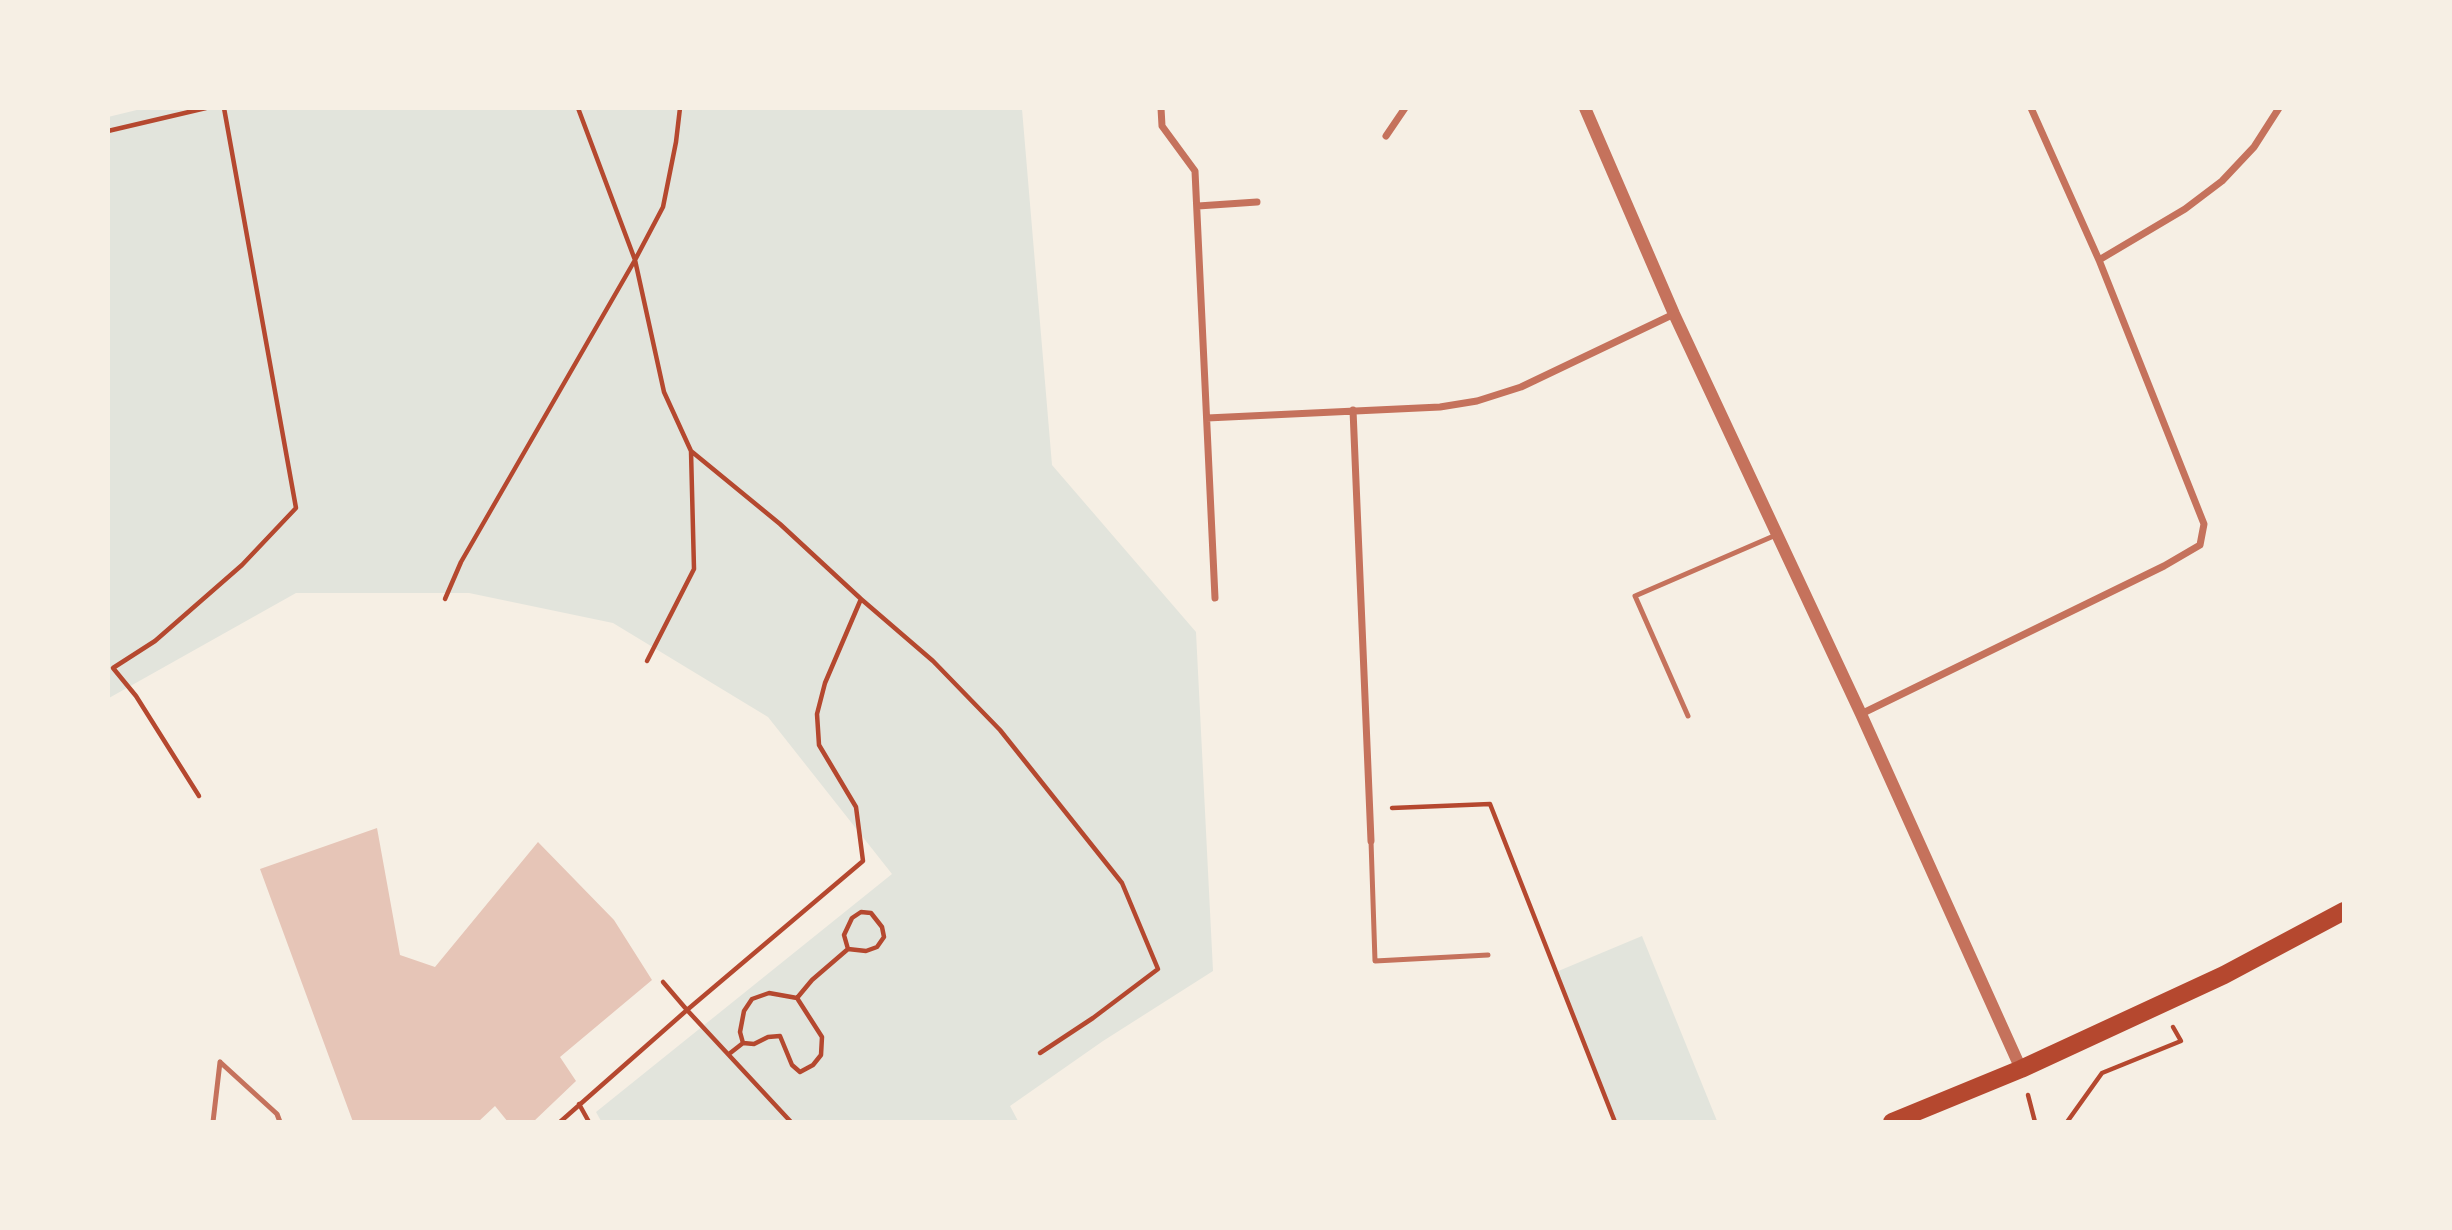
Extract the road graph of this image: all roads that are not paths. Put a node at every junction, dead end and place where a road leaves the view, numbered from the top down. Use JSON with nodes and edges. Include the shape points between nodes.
{"nodes":[{"id":1,"x":1161,"y":108,"type":"edge"},
{"id":2,"x":1405,"y":108,"type":"edge"},
{"id":3,"x":1585,"y":108,"type":"edge"},
{"id":4,"x":2031,"y":108,"type":"edge"},
{"id":5,"x":2279,"y":108,"type":"edge"},
{"id":6,"x":1386,"y":136,"type":"dead end"},
{"id":7,"x":1258,"y":202,"type":"dead end"},
{"id":8,"x":1198,"y":206,"type":"junction"},
{"id":9,"x":2099,"y":260,"type":"junction"},
{"id":10,"x":1674,"y":314,"type":"junction"},
{"id":11,"x":1353,"y":410,"type":"junction"},
{"id":12,"x":1207,"y":418,"type":"junction"},
{"id":13,"x":1777,"y":535,"type":"junction"},
{"id":14,"x":1215,"y":598,"type":"dead end"},
{"id":15,"x":1861,"y":713,"type":"junction"},
{"id":16,"x":1688,"y":716,"type":"dead end"},
{"id":17,"x":1371,"y":841,"type":"joint"},
{"id":18,"x":2343,"y":911,"type":"edge"},
{"id":19,"x":1488,"y":955,"type":"dead end"},
{"id":20,"x":2021,"y":1069,"type":"junction"},
{"id":21,"x":213,"y":1122,"type":"edge"},
{"id":22,"x":280,"y":1122,"type":"edge"},
{"id":23,"x":1892,"y":1122,"type":"edge"}],
"edges":[{"from":1,"to":8,"type":"street","via":[[1161,126],[1195,171]]},
{"from":2,"to":6,"type":"street"},
{"from":3,"to":10,"type":"street"},
{"from":4,"to":9,"type":"street"},
{"from":5,"to":9,"type":"street","via":[[2254,147],[2222,181],[2185,209]]},
{"from":7,"to":8,"type":"street"},
{"from":8,"to":12,"type":"street"},
{"from":9,"to":15,"type":"street","via":[[2204,524],[2200,545]]},
{"from":10,"to":11,"type":"street","via":[[1521,387],[1478,401]]},
{"from":10,"to":13,"type":"street"},
{"from":11,"to":12,"type":"street"},
{"from":11,"to":17,"type":"street"},
{"from":12,"to":14,"type":"street"},
{"from":13,"to":15,"type":"street"},
{"from":13,"to":16,"type":"lane","via":[[1635,596]]},
{"from":15,"to":20,"type":"street"},
{"from":17,"to":19,"type":"lane","via":[[1376,961]]},
{"from":18,"to":20,"type":"main road","via":[[2224,975]]},
{"from":20,"to":23,"type":"main road"},
{"from":21,"to":22,"type":"lane","via":[[219,1062],[277,1114]]}]}
